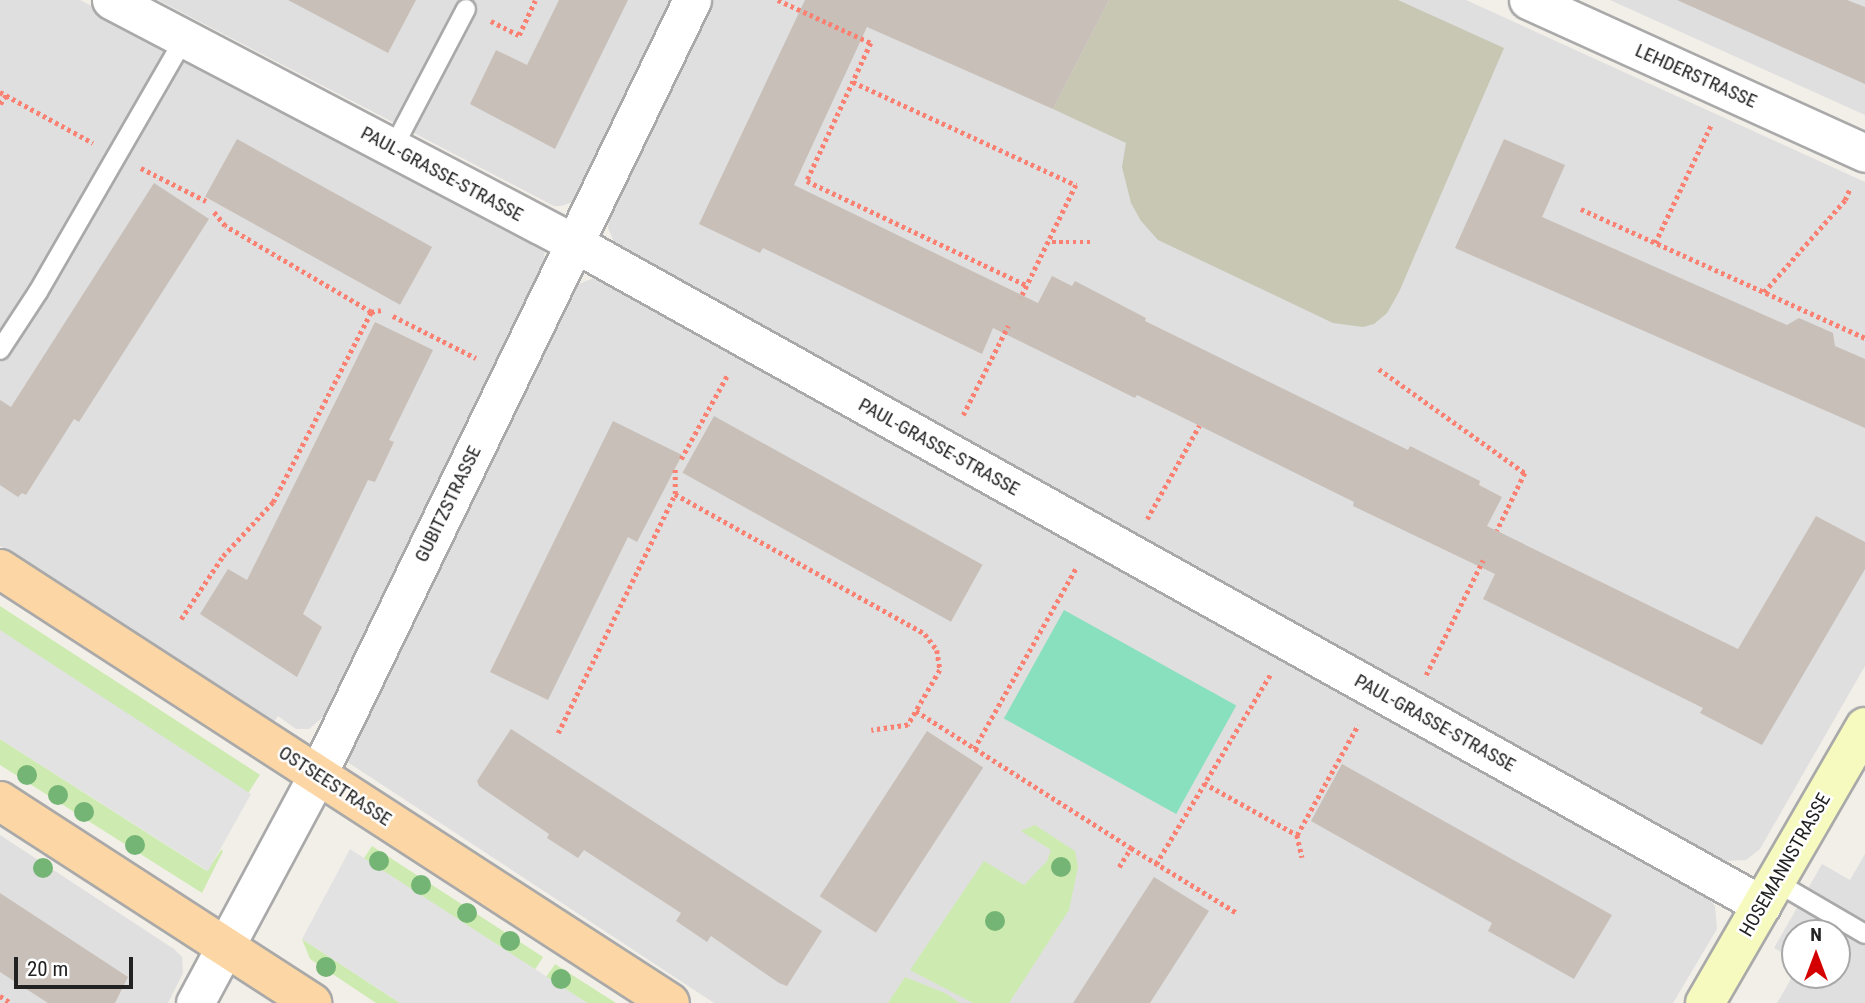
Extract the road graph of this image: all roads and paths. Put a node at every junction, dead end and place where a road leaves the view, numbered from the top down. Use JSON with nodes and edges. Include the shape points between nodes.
{"nodes":[{"id":1,"x":111,"y":0,"type":"edge"},
{"id":2,"x":535,"y":0,"type":"edge"},
{"id":3,"x":692,"y":0,"type":"edge"},
{"id":4,"x":778,"y":0,"type":"edge"},
{"id":5,"x":1528,"y":0,"type":"edge"},
{"id":6,"x":466,"y":9,"type":"joint"},
{"id":7,"x":184,"y":39,"type":"junction"},
{"id":8,"x":853,"y":82,"type":"junction"},
{"id":9,"x":0,"y":92,"type":"edge"},
{"id":10,"x":6,"y":95,"type":"junction"},
{"id":11,"x":0,"y":104,"type":"edge"},
{"id":12,"x":1711,"y":125,"type":"dead end"},
{"id":13,"x":393,"y":148,"type":"junction"},
{"id":14,"x":1865,"y":153,"type":"edge"},
{"id":15,"x":117,"y":156,"type":"junction"},
{"id":16,"x":1850,"y":188,"type":"dead end"},
{"id":17,"x":206,"y":201,"type":"dead end"},
{"id":18,"x":1581,"y":209,"type":"dead end"},
{"id":19,"x":213,"y":211,"type":"dead end"},
{"id":20,"x":1052,"y":242,"type":"junction"},
{"id":21,"x":1090,"y":242,"type":"dead end"},
{"id":22,"x":574,"y":243,"type":"junction"},
{"id":23,"x":1655,"y":243,"type":"junction"},
{"id":24,"x":1028,"y":286,"type":"junction"},
{"id":25,"x":1764,"y":292,"type":"junction"},
{"id":26,"x":1021,"y":298,"type":"dead end"},
{"id":27,"x":381,"y":310,"type":"dead end"},
{"id":28,"x":371,"y":312,"type":"junction"},
{"id":29,"x":393,"y":316,"type":"dead end"},
{"id":30,"x":1009,"y":326,"type":"dead end"},
{"id":31,"x":1865,"y":338,"type":"edge"},
{"id":32,"x":0,"y":350,"type":"edge"},
{"id":33,"x":483,"y":361,"type":"dead end"},
{"id":34,"x":733,"y":364,"type":"dead end"},
{"id":35,"x":1379,"y":369,"type":"dead end"},
{"id":36,"x":959,"y":422,"type":"dead end"},
{"id":37,"x":1199,"y":426,"type":"dead end"},
{"id":38,"x":681,"y":459,"type":"dead end"},
{"id":39,"x":676,"y":469,"type":"dead end"},
{"id":40,"x":675,"y":494,"type":"junction"},
{"id":41,"x":1144,"y":526,"type":"dead end"},
{"id":42,"x":1497,"y":531,"type":"dead end"},
{"id":43,"x":1082,"y":558,"type":"dead end"},
{"id":44,"x":1483,"y":559,"type":"dead end"},
{"id":45,"x":0,"y":569,"type":"edge"},
{"id":46,"x":181,"y":619,"type":"dead end"},
{"id":47,"x":1275,"y":666,"type":"dead end"},
{"id":48,"x":1423,"y":681,"type":"dead end"},
{"id":49,"x":916,"y":711,"type":"junction"},
{"id":50,"x":1364,"y":715,"type":"dead end"},
{"id":51,"x":1865,"y":727,"type":"edge"},
{"id":52,"x":871,"y":730,"type":"dead end"},
{"id":53,"x":558,"y":733,"type":"dead end"},
{"id":54,"x":974,"y":749,"type":"junction"},
{"id":55,"x":318,"y":774,"type":"junction"},
{"id":56,"x":1204,"y":783,"type":"junction"},
{"id":57,"x":0,"y":801,"type":"edge"},
{"id":58,"x":1297,"y":835,"type":"junction"},
{"id":59,"x":1131,"y":848,"type":"junction"},
{"id":60,"x":1302,"y":857,"type":"dead end"},
{"id":61,"x":1156,"y":864,"type":"junction"},
{"id":62,"x":1119,"y":867,"type":"dead end"},
{"id":63,"x":1769,"y":894,"type":"junction"},
{"id":64,"x":1237,"y":913,"type":"dead end"},
{"id":65,"x":1865,"y":933,"type":"edge"},
{"id":66,"x":225,"y":946,"type":"junction"},
{"id":67,"x":0,"y":996,"type":"edge"},
{"id":68,"x":11,"y":1003,"type":"edge"},
{"id":69,"x":195,"y":1003,"type":"edge"},
{"id":70,"x":312,"y":1003,"type":"edge"},
{"id":71,"x":670,"y":1003,"type":"edge"},
{"id":72,"x":1705,"y":1003,"type":"edge"}],
"edges":[{"from":1,"to":7,"type":"street","name":"PAUL-GRASSE-STRASSE"},
{"from":2,"to":6,"type":"path","via":[[519,35]]},
{"from":3,"to":22,"type":"street","name":"GUBITZSTRASSE"},
{"from":4,"to":8,"type":"path","via":[[871,43]]},
{"from":5,"to":14,"type":"street","name":"LEHDERSTRASSE"},
{"from":6,"to":13,"type":"lane"},
{"from":7,"to":13,"type":"street","name":"PAUL-GRASSE-STRASSE"},
{"from":7,"to":15,"type":"lane"},
{"from":8,"to":20,"type":"path","via":[[1076,185]]},
{"from":8,"to":24,"type":"path","via":[[807,181]]},
{"from":9,"to":10,"type":"path"},
{"from":10,"to":11,"type":"path"},
{"from":10,"to":15,"type":"path"},
{"from":12,"to":23,"type":"path"},
{"from":13,"to":22,"type":"street","name":"PAUL-GRASSE-STRASSE"},
{"from":15,"to":17,"type":"path"},
{"from":15,"to":32,"type":"lane"},
{"from":16,"to":25,"type":"path","via":[[1845,201]]},
{"from":18,"to":23,"type":"path"},
{"from":19,"to":28,"type":"path","via":[[225,226]]},
{"from":20,"to":21,"type":"path"},
{"from":20,"to":24,"type":"path"},
{"from":22,"to":55,"type":"street","name":"GUBITZSTRASSE"},
{"from":22,"to":63,"type":"street","name":"PAUL-GRASSE-STRASSE"},
{"from":23,"to":25,"type":"path"},
{"from":24,"to":26,"type":"path"},
{"from":25,"to":31,"type":"path"},
{"from":27,"to":28,"type":"path"},
{"from":28,"to":46,"type":"path","via":[[273,502],[223,556]]},
{"from":29,"to":33,"type":"path"},
{"from":30,"to":36,"type":"path"},
{"from":34,"to":38,"type":"path"},
{"from":35,"to":42,"type":"path","via":[[1525,473]]},
{"from":37,"to":41,"type":"path"},
{"from":39,"to":40,"type":"path"},
{"from":40,"to":49,"type":"path","via":[[925,634],[937,650],[940,670]]},
{"from":40,"to":53,"type":"path"},
{"from":43,"to":54,"type":"path"},
{"from":44,"to":48,"type":"path"},
{"from":45,"to":55,"type":"main road","name":"OSTSEESTRASSE"},
{"from":47,"to":56,"type":"path"},
{"from":49,"to":52,"type":"path","via":[[908,725]]},
{"from":49,"to":54,"type":"path"},
{"from":50,"to":58,"type":"path"},
{"from":51,"to":63,"type":"street","name":"HOSEMANNSTRASSE"},
{"from":54,"to":59,"type":"path"},
{"from":55,"to":66,"type":"street","name":"GUBITZSTRASSE"},
{"from":55,"to":71,"type":"main road","name":"OSTSEESTRASSE"},
{"from":56,"to":58,"type":"path"},
{"from":56,"to":61,"type":"path"},
{"from":57,"to":66,"type":"main road"},
{"from":58,"to":60,"type":"path"},
{"from":59,"to":61,"type":"path"},
{"from":59,"to":62,"type":"path"},
{"from":61,"to":64,"type":"path"},
{"from":63,"to":65,"type":"lane"},
{"from":63,"to":72,"type":"street","name":"HOSEMANNSTRASSE"},
{"from":66,"to":69,"type":"street","name":"GUBITZSTRASSE"},
{"from":66,"to":70,"type":"main road"},
{"from":67,"to":68,"type":"path"}]}
